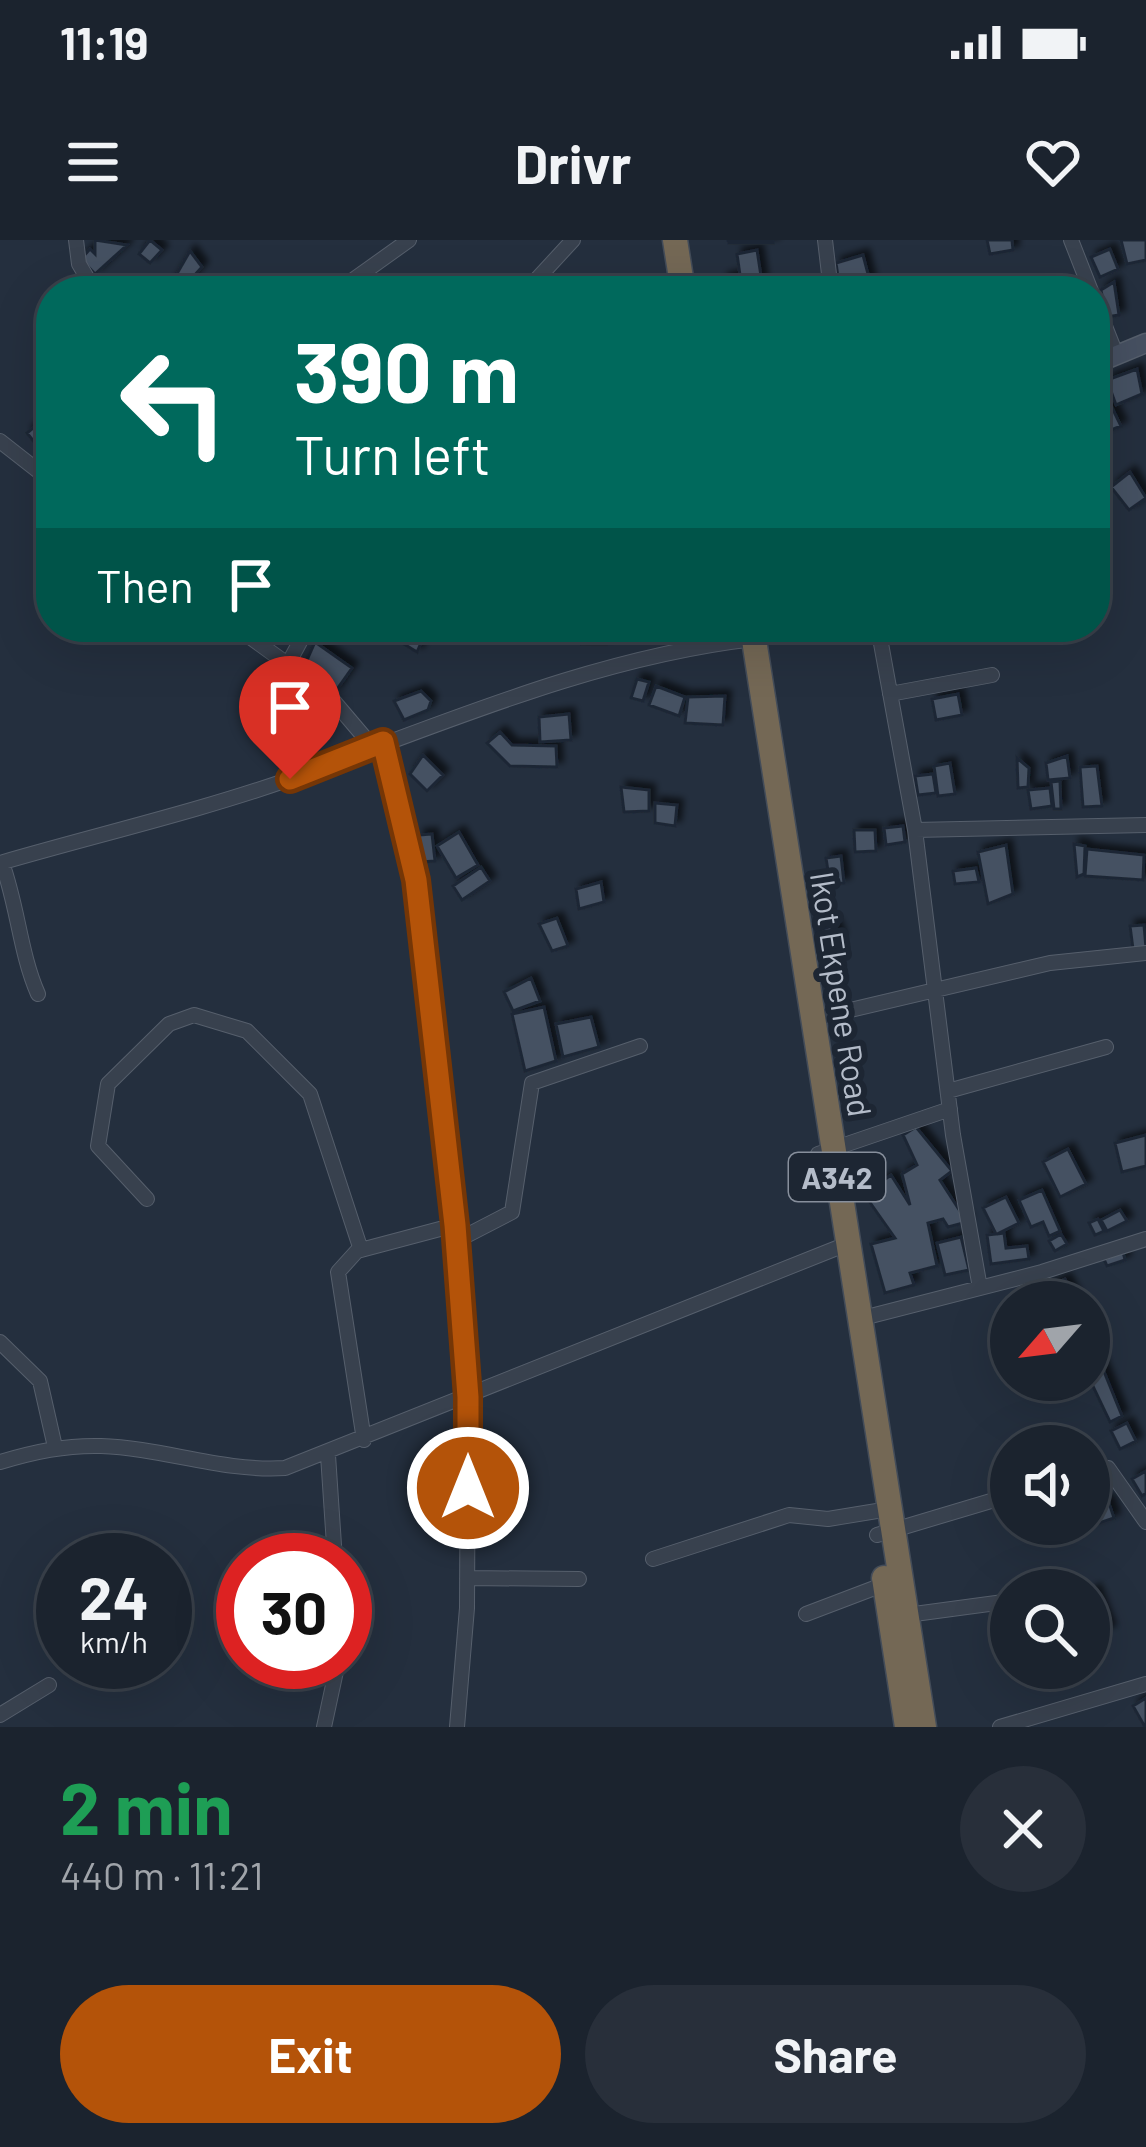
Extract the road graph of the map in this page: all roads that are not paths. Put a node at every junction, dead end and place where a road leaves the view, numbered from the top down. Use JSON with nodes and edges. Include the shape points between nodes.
{"nodes":[{"id":1,"x":76,"y":240,"type":"edge"},
{"id":2,"x":409,"y":240,"type":"edge"},
{"id":3,"x":572,"y":240,"type":"edge"},
{"id":4,"x":675,"y":240,"type":"edge"},
{"id":5,"x":690,"y":240,"type":"edge"},
{"id":6,"x":825,"y":240,"type":"edge"},
{"id":7,"x":1071,"y":240,"type":"edge"},
{"id":8,"x":86,"y":276,"type":"edge"},
{"id":9,"x":359,"y":276,"type":"edge"},
{"id":10,"x":540,"y":276,"type":"edge"},
{"id":11,"x":681,"y":276,"type":"edge"},
{"id":12,"x":696,"y":276,"type":"edge"},
{"id":13,"x":829,"y":276,"type":"edge"},
{"id":14,"x":1085,"y":276,"type":"edge"},
{"id":15,"x":1110,"y":339,"type":"edge"},
{"id":16,"x":1146,"y":343,"type":"edge"},
{"id":17,"x":1116,"y":354,"type":"junction"},
{"id":18,"x":1110,"y":357,"type":"edge"},
{"id":19,"x":0,"y":441,"type":"edge"},
{"id":20,"x":36,"y":469,"type":"edge"},
{"id":21,"x":257,"y":642,"type":"edge"},
{"id":22,"x":300,"y":642,"type":"edge"},
{"id":23,"x":714,"y":642,"type":"edge"},
{"id":24,"x":746,"y":642,"type":"edge"},
{"id":25,"x":746,"y":642,"type":"edge"},
{"id":26,"x":881,"y":642,"type":"edge"},
{"id":27,"x":288,"y":664,"type":"junction"},
{"id":28,"x":992,"y":675,"type":"dead end"},
{"id":29,"x":890,"y":694,"type":"junction"},
{"id":30,"x":377,"y":743,"type":"junction"},
{"id":31,"x":1146,"y":825,"type":"edge"},
{"id":32,"x":915,"y":830,"type":"junction"},
{"id":33,"x":1,"y":863,"type":"edge"},
{"id":34,"x":1146,"y":953,"type":"edge"},
{"id":35,"x":936,"y":987,"type":"junction"},
{"id":36,"x":38,"y":994,"type":"dead end"},
{"id":37,"x":812,"y":1019,"type":"junction"},
{"id":38,"x":640,"y":1046,"type":"dead end"},
{"id":39,"x":1106,"y":1047,"type":"dead end"},
{"id":40,"x":948,"y":1091,"type":"junction"},
{"id":41,"x":950,"y":1109,"type":"junction"},
{"id":42,"x":825,"y":1151,"type":"junction"},
{"id":43,"x":147,"y":1199,"type":"dead end"},
{"id":44,"x":456,"y":1233,"type":"junction"},
{"id":45,"x":1146,"y":1239,"type":"edge"},
{"id":46,"x":840,"y":1247,"type":"junction"},
{"id":47,"x":361,"y":1250,"type":"junction"},
{"id":48,"x":980,"y":1288,"type":"junction"},
{"id":49,"x":859,"y":1319,"type":"junction"},
{"id":50,"x":0,"y":1342,"type":"edge"},
{"id":51,"x":468,"y":1397,"type":"junction"},
{"id":52,"x":364,"y":1440,"type":"junction"},
{"id":53,"x":55,"y":1447,"type":"junction"},
{"id":54,"x":328,"y":1455,"type":"junction"},
{"id":55,"x":0,"y":1462,"type":"edge"},
{"id":56,"x":1110,"y":1471,"type":"edge"},
{"id":57,"x":990,"y":1499,"type":"edge"},
{"id":58,"x":883,"y":1522,"type":"junction"},
{"id":59,"x":1146,"y":1522,"type":"edge"},
{"id":60,"x":333,"y":1533,"type":"edge"},
{"id":61,"x":653,"y":1559,"type":"dead end"},
{"id":62,"x":467,"y":1578,"type":"junction"},
{"id":63,"x":579,"y":1580,"type":"dead end"},
{"id":64,"x":885,"y":1584,"type":"junction"},
{"id":65,"x":990,"y":1603,"type":"edge"},
{"id":66,"x":806,"y":1614,"type":"dead end"},
{"id":67,"x":907,"y":1615,"type":"junction"},
{"id":68,"x":1146,"y":1684,"type":"edge"},
{"id":69,"x":42,"y":1689,"type":"edge"},
{"id":70,"x":332,"y":1689,"type":"edge"},
{"id":71,"x":0,"y":1715,"type":"edge"},
{"id":72,"x":1033,"y":1722,"type":"edge"},
{"id":73,"x":324,"y":1727,"type":"edge"},
{"id":74,"x":457,"y":1727,"type":"edge"},
{"id":75,"x":907,"y":1727,"type":"edge"},
{"id":76,"x":924,"y":1727,"type":"edge"},
{"id":77,"x":1000,"y":1727,"type":"edge"}],
"edges":[{"from":1,"to":8,"type":"street"},
{"from":2,"to":9,"type":"street"},
{"from":3,"to":10,"type":"street"},
{"from":4,"to":11,"type":"highway"},
{"from":5,"to":12,"type":"highway"},
{"from":6,"to":13,"type":"street"},
{"from":7,"to":14,"type":"street"},
{"from":15,"to":17,"type":"street"},
{"from":16,"to":17,"type":"street"},
{"from":17,"to":18,"type":"street"},
{"from":19,"to":20,"type":"street"},
{"from":21,"to":27,"type":"street"},
{"from":22,"to":27,"type":"street"},
{"from":23,"to":30,"type":"street"},
{"from":24,"to":37,"type":"highway","name":"Ikot Ekpene Road","number":"A342"},
{"from":25,"to":42,"type":"highway","name":"Ikot Ekpene Road","number":"A342"},
{"from":26,"to":29,"type":"street"},
{"from":27,"to":30,"type":"street"},
{"from":28,"to":29,"type":"street"},
{"from":29,"to":32,"type":"street"},
{"from":30,"to":33,"type":"street","via":[[290,779]]},
{"from":30,"to":44,"type":"street","via":[[416,880]]},
{"from":31,"to":32,"type":"street"},
{"from":32,"to":35,"type":"street"},
{"from":33,"to":36,"type":"street"},
{"from":34,"to":35,"type":"street"},
{"from":35,"to":37,"type":"street"},
{"from":35,"to":40,"type":"street"},
{"from":37,"to":42,"type":"highway","name":"Ikot Ekpene Road","number":"A342"},
{"from":38,"to":44,"type":"street","via":[[532,1083],[512,1212]]},
{"from":39,"to":40,"type":"street"},
{"from":40,"to":41,"type":"street"},
{"from":41,"to":42,"type":"street"},
{"from":41,"to":48,"type":"street"},
{"from":42,"to":46,"type":"highway","name":"Ikot Ekpene Road","number":"A342"},
{"from":43,"to":47,"type":"street","via":[[98,1146],[109,1084],[169,1024],[194,1015],[247,1031],[310,1094]]},
{"from":44,"to":47,"type":"street"},
{"from":44,"to":51,"type":"street"},
{"from":45,"to":48,"type":"street"},
{"from":46,"to":49,"type":"highway","name":"Ikot Ekpene Road","number":"A342"},
{"from":46,"to":51,"type":"street"},
{"from":46,"to":58,"type":"highway","name":"Ikot Ekpene Road","number":"A342"},
{"from":47,"to":52,"type":"street","via":[[338,1272]]},
{"from":48,"to":49,"type":"street"},
{"from":49,"to":58,"type":"highway","name":"Ikot Ekpene Road","number":"A342"},
{"from":50,"to":53,"type":"street","via":[[40,1381]]},
{"from":51,"to":52,"type":"street"},
{"from":51,"to":62,"type":"street"},
{"from":52,"to":54,"type":"street"},
{"from":53,"to":54,"type":"street","via":[[105,1446],[250,1470]]},
{"from":53,"to":55,"type":"street"},
{"from":54,"to":60,"type":"street"},
{"from":56,"to":59,"type":"street"},
{"from":57,"to":58,"type":"street"},
{"from":58,"to":61,"type":"street","via":[[790,1514]]},
{"from":58,"to":64,"type":"highway","name":"Ikot Ekpene Road","number":"A342"},
{"from":58,"to":67,"type":"highway","name":"Ikot Ekpene Road","number":"A342"},
{"from":62,"to":63,"type":"street"},
{"from":62,"to":74,"type":"street"},
{"from":64,"to":66,"type":"street"},
{"from":64,"to":75,"type":"highway","name":"Ikot Ekpene Road","number":"A342"},
{"from":65,"to":67,"type":"street"},
{"from":67,"to":76,"type":"highway","name":"Ikot Ekpene Road","number":"A342"},
{"from":68,"to":72,"type":"street"},
{"from":69,"to":71,"type":"street"},
{"from":70,"to":73,"type":"street"},
{"from":72,"to":77,"type":"street"}]}
